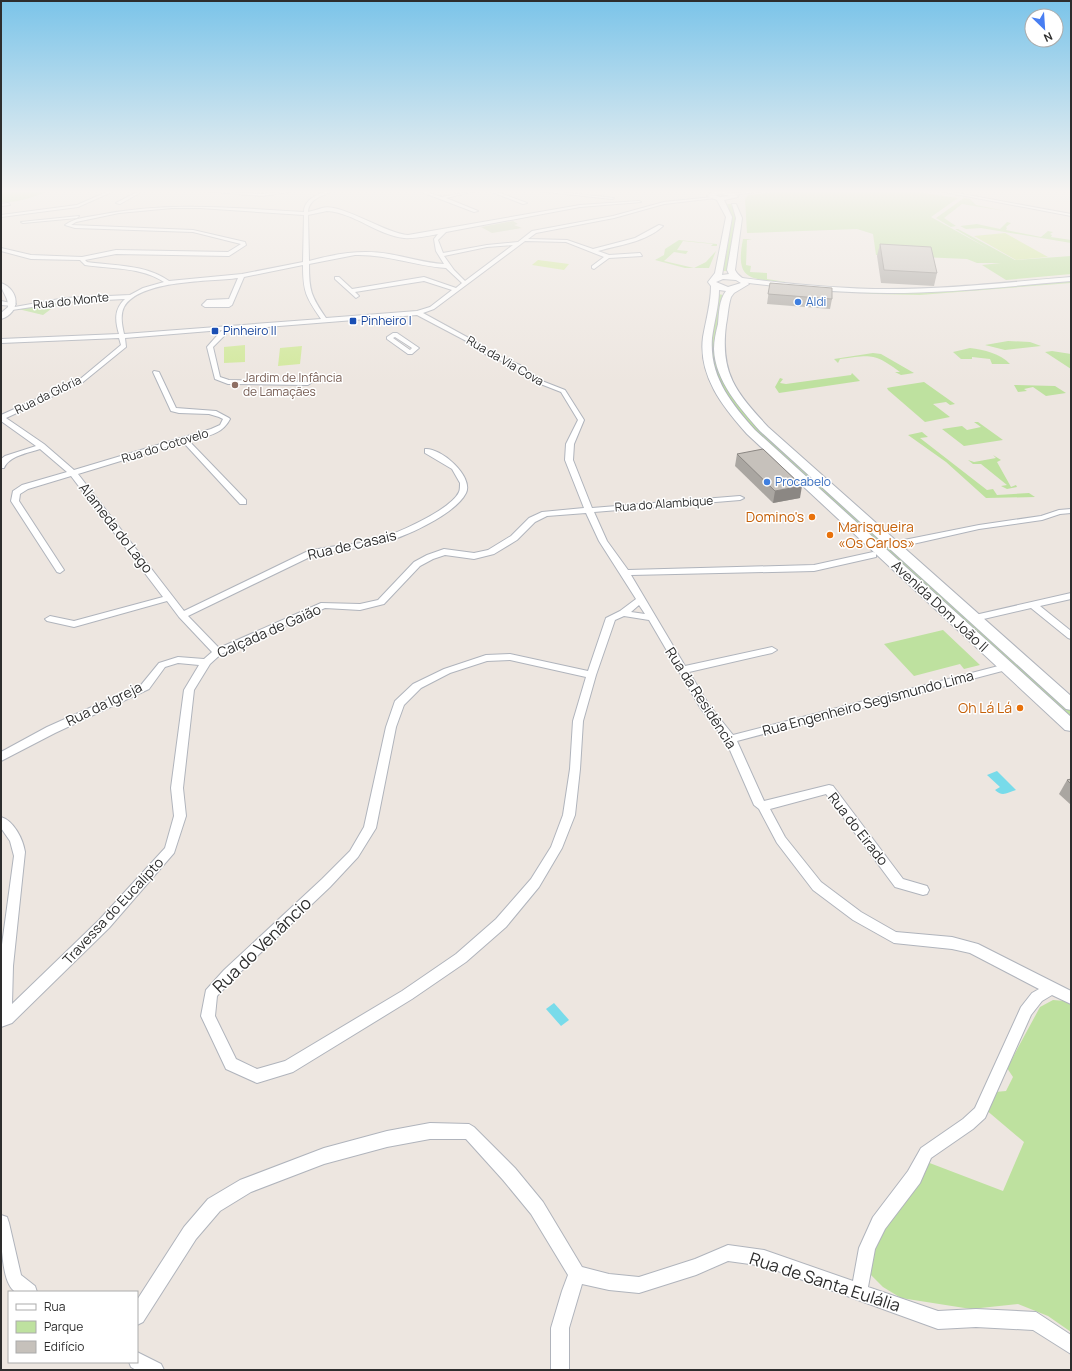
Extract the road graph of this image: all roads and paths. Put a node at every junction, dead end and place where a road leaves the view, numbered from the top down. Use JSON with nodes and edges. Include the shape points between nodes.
{"nodes":[{"id":1,"x":23,"y":255,"type":"edge"},
{"id":2,"x":102,"y":255,"type":"edge"},
{"id":3,"x":305,"y":255,"type":"edge"},
{"id":4,"x":342,"y":255,"type":"edge"},
{"id":5,"x":395,"y":255,"type":"edge"},
{"id":6,"x":442,"y":255,"type":"edge"},
{"id":7,"x":504,"y":255,"type":"edge"},
{"id":8,"x":603,"y":255,"type":"edge"},
{"id":9,"x":640,"y":255,"type":"dead end"},
{"id":10,"x":722,"y":255,"type":"edge"},
{"id":11,"x":733,"y":255,"type":"edge"},
{"id":12,"x":608,"y":257,"type":"junction"},
{"id":13,"x":82,"y":259,"type":"junction"},
{"id":14,"x":305,"y":264,"type":"junction"},
{"id":15,"x":447,"y":266,"type":"junction"},
{"id":16,"x":594,"y":266,"type":"dead end"},
{"id":17,"x":242,"y":276,"type":"junction"},
{"id":18,"x":337,"y":278,"type":"dead end"},
{"id":19,"x":1071,"y":279,"type":"edge"},
{"id":20,"x":716,"y":282,"type":"junction"},
{"id":21,"x":168,"y":283,"type":"junction"},
{"id":22,"x":738,"y":283,"type":"junction"},
{"id":23,"x":1,"y":284,"type":"edge"},
{"id":24,"x":466,"y":284,"type":"junction"},
{"id":25,"x":1071,"y":284,"type":"edge"},
{"id":26,"x":457,"y":290,"type":"junction"},
{"id":27,"x":352,"y":291,"type":"junction"},
{"id":28,"x":356,"y":296,"type":"dead end"},
{"id":29,"x":131,"y":297,"type":"junction"},
{"id":30,"x":231,"y":301,"type":"dead end"},
{"id":31,"x":1,"y":303,"type":"edge"},
{"id":32,"x":12,"y":306,"type":"junction"},
{"id":33,"x":418,"y":313,"type":"junction"},
{"id":34,"x":1,"y":317,"type":"edge"},
{"id":35,"x":325,"y":321,"type":"junction"},
{"id":36,"x":225,"y":329,"type":"junction"},
{"id":37,"x":122,"y":336,"type":"junction"},
{"id":38,"x":1,"y":341,"type":"edge"},
{"id":39,"x":156,"y":372,"type":"dead end"},
{"id":40,"x":308,"y":383,"type":"dead end"},
{"id":41,"x":1,"y":418,"type":"edge"},
{"id":42,"x":185,"y":440,"type":"junction"},
{"id":43,"x":41,"y":446,"type":"junction"},
{"id":44,"x":428,"y":451,"type":"dead end"},
{"id":45,"x":1,"y":466,"type":"edge"},
{"id":46,"x":73,"y":473,"type":"junction"},
{"id":47,"x":740,"y":498,"type":"dead end"},
{"id":48,"x":243,"y":502,"type":"dead end"},
{"id":49,"x":588,"y":510,"type":"junction"},
{"id":50,"x":1071,"y":511,"type":"edge"},
{"id":51,"x":904,"y":542,"type":"dead end"},
{"id":52,"x":873,"y":555,"type":"dead end"},
{"id":53,"x":60,"y":570,"type":"dead end"},
{"id":54,"x":624,"y":573,"type":"junction"},
{"id":55,"x":1071,"y":596,"type":"edge"},
{"id":56,"x":169,"y":598,"type":"junction"},
{"id":57,"x":640,"y":600,"type":"junction"},
{"id":58,"x":1033,"y":605,"type":"junction"},
{"id":59,"x":623,"y":613,"type":"junction"},
{"id":60,"x":182,"y":615,"type":"junction"},
{"id":61,"x":651,"y":618,"type":"junction"},
{"id":62,"x":975,"y":618,"type":"junction"},
{"id":63,"x":50,"y":619,"type":"dead end"},
{"id":64,"x":1071,"y":636,"type":"edge"},
{"id":65,"x":772,"y":650,"type":"dead end"},
{"id":66,"x":218,"y":652,"type":"junction"},
{"id":67,"x":206,"y":662,"type":"junction"},
{"id":68,"x":1006,"y":667,"type":"junction"},
{"id":69,"x":682,"y":670,"type":"junction"},
{"id":70,"x":591,"y":675,"type":"junction"},
{"id":71,"x":1071,"y":704,"type":"edge"},
{"id":72,"x":1071,"y":726,"type":"edge"},
{"id":73,"x":731,"y":739,"type":"junction"},
{"id":74,"x":1,"y":757,"type":"edge"},
{"id":75,"x":763,"y":806,"type":"junction"},
{"id":76,"x":1,"y":821,"type":"edge"},
{"id":77,"x":923,"y":890,"type":"dead end"},
{"id":78,"x":1051,"y":988,"type":"junction"},
{"id":79,"x":1071,"y":998,"type":"edge"},
{"id":80,"x":4,"y":1020,"type":"edge"},
{"id":81,"x":1,"y":1223,"type":"edge"},
{"id":82,"x":578,"y":1274,"type":"junction"},
{"id":83,"x":28,"y":1291,"type":"edge"},
{"id":84,"x":858,"y":1292,"type":"junction"},
{"id":85,"x":138,"y":1314,"type":"edge"},
{"id":86,"x":1071,"y":1345,"type":"edge"},
{"id":87,"x":138,"y":1362,"type":"edge"},
{"id":88,"x":155,"y":1370,"type":"edge"},
{"id":89,"x":560,"y":1370,"type":"edge"}],
"edges":[{"from":1,"to":13,"type":"street"},
{"from":2,"to":13,"type":"street"},
{"from":3,"to":14,"type":"street"},
{"from":4,"to":14,"type":"street"},
{"from":5,"to":15,"type":"street","via":[[427,265]]},
{"from":6,"to":15,"type":"street"},
{"from":7,"to":24,"type":"street"},
{"from":8,"to":12,"type":"street"},
{"from":9,"to":12,"type":"street"},
{"from":10,"to":20,"type":"main road","name":"Avenida Dom João II"},
{"from":11,"to":22,"type":"main road","via":[[731,270]]},
{"from":12,"to":16,"type":"street"},
{"from":13,"to":21,"type":"street","via":[[85,263],[97,266],[155,274]]},
{"from":14,"to":17,"type":"street"},
{"from":14,"to":35,"type":"street","via":[[308,292]]},
{"from":15,"to":24,"type":"street","via":[[453,275]]},
{"from":17,"to":21,"type":"street"},
{"from":17,"to":30,"type":"street"},
{"from":18,"to":27,"type":"street"},
{"from":19,"to":22,"type":"street","via":[[955,289],[895,291]]},
{"from":20,"to":22,"type":"main road"},
{"from":20,"to":22,"type":"main road"},
{"from":20,"to":68,"type":"main road","name":"Avenida Dom João II","via":[[706,338],[707,364],[727,406],[750,432]]},
{"from":21,"to":29,"type":"street"},
{"from":22,"to":25,"type":"street","via":[[910,296],[965,294]]},
{"from":22,"to":62,"type":"main road","name":"Avenida Dom João II","via":[[727,296],[719,344],[721,365],[731,389],[764,429]]},
{"from":23,"to":32,"type":"street","via":[[8,291]]},
{"from":24,"to":26,"type":"street"},
{"from":26,"to":27,"type":"street","via":[[424,279]]},
{"from":26,"to":33,"type":"street","via":[[432,308]]},
{"from":27,"to":28,"type":"street"},
{"from":29,"to":32,"type":"street","name":"Rua do Monte"},
{"from":29,"to":37,"type":"street","via":[[123,304],[118,316]]},
{"from":31,"to":32,"type":"street","name":"Rua do Monte"},
{"from":32,"to":34,"type":"street"},
{"from":33,"to":35,"type":"street","via":[[391,325]]},
{"from":33,"to":49,"type":"street","name":"Rua da Via Cova","via":[[474,343],[487,353],[518,366],[540,382],[563,391],[581,420],[570,444],[569,460]]},
{"from":35,"to":36,"type":"street"},
{"from":36,"to":37,"type":"street"},
{"from":36,"to":40,"type":"street","via":[[210,347],[219,380]]},
{"from":37,"to":38,"type":"street"},
{"from":37,"to":41,"type":"street","name":"Rua da Glória","via":[[124,346],[81,380]]},
{"from":39,"to":42,"type":"street","name":"Rua do Cotovelo","via":[[173,410],[182,413],[223,415],[227,419],[223,426],[214,431]]},
{"from":41,"to":43,"type":"street","name":"Alameda do Lago"},
{"from":42,"to":46,"type":"street","name":"Rua do Cotovelo"},
{"from":42,"to":48,"type":"street"},
{"from":43,"to":45,"type":"street","via":[[8,458]]},
{"from":43,"to":46,"type":"street","name":"Alameda do Lago"},
{"from":44,"to":60,"type":"street","name":"Rua de Casais","via":[[451,466],[464,483],[461,494],[442,512],[415,528],[389,539],[332,547],[307,555]]},
{"from":46,"to":53,"type":"street","name":"Rua do Cotovelo","via":[[26,487],[16,493],[15,501]]},
{"from":46,"to":56,"type":"street","name":"Alameda do Lago"},
{"from":47,"to":49,"type":"street","name":"Rua do Alambique"},
{"from":49,"to":54,"type":"street","name":"Rua da Residência","via":[[603,541]]},
{"from":49,"to":66,"type":"street","name":"Calçada de Gaião","via":[[544,514],[532,520],[514,538],[491,552],[474,556],[444,552],[430,557],[417,564],[381,602],[360,607],[324,605]]},
{"from":50,"to":51,"type":"street"},
{"from":52,"to":54,"type":"street","via":[[814,568]]},
{"from":54,"to":57,"type":"street","name":"Rua da Residência"},
{"from":55,"to":58,"type":"street"},
{"from":56,"to":60,"type":"street","name":"Alameda do Lago"},
{"from":56,"to":63,"type":"street","via":[[74,624]]},
{"from":57,"to":59,"type":"street","name":"Rua do Venâncio"},
{"from":57,"to":61,"type":"street","name":"Rua da Residência"},
{"from":58,"to":62,"type":"street"},
{"from":58,"to":64,"type":"street"},
{"from":59,"to":61,"type":"street"},
{"from":59,"to":70,"type":"street","name":"Rua do Venâncio","via":[[611,618]]},
{"from":60,"to":66,"type":"street","name":"Alameda do Lago"},
{"from":61,"to":69,"type":"street","name":"Rua da Residência"},
{"from":62,"to":71,"type":"main road","name":"Avenida Dom João II"},
{"from":65,"to":69,"type":"street"},
{"from":66,"to":67,"type":"street","name":"Calçada de Gaião"},
{"from":67,"to":74,"type":"street","name":"Rua da Igreja","via":[[178,660],[162,665],[145,686],[51,730]]},
{"from":67,"to":80,"type":"street","name":"Travessa do Eucalipto","via":[[190,690],[177,788],[180,816],[170,850],[104,924]]},
{"from":68,"to":72,"type":"main road","name":"Avenida Dom João II"},
{"from":68,"to":73,"type":"street","name":"Rua Engenheiro Segismundo Lima"},
{"from":69,"to":73,"type":"street","name":"Rua da Residência","via":[[705,707]]},
{"from":70,"to":70,"type":"street","name":"Rua do Venâncio","via":[[578,721],[569,815],[556,848],[535,884],[501,923],[461,958],[407,995],[288,1067],[257,1076],[231,1064],[208,1016],[210,994],[354,854],[370,828],[398,703],[417,686],[447,671],[486,658],[510,657],[533,660]]},
{"from":73,"to":75,"type":"street","name":"Rua da Residência","via":[[760,805]]},
{"from":75,"to":77,"type":"street","name":"Rua do Eirado","via":[[829,789],[899,883]]},
{"from":75,"to":78,"type":"street","name":"Rua da Residência","via":[[781,840],[817,886],[856,916],[894,937],[952,942],[973,948]]},
{"from":76,"to":80,"type":"street","via":[[12,831],[19,850],[15,904],[2,979]]},
{"from":78,"to":79,"type":"street","name":"Rua da Residência"},
{"from":78,"to":84,"type":"street","via":[[1037,997],[1026,1011],[980,1113],[926,1153],[914,1177],[879,1223],[867,1248]]},
{"from":81,"to":83,"type":"street","via":[[14,1280]]},
{"from":82,"to":84,"type":"street","name":"Rua de Santa Eulália","via":[[609,1282],[639,1285],[696,1267],[728,1253],[764,1258]]},
{"from":82,"to":85,"type":"street","via":[[537,1208],[469,1132],[430,1132],[387,1139],[324,1156],[246,1186],[214,1205],[190,1233]]},
{"from":82,"to":89,"type":"street","via":[[570,1291],[560,1328]]},
{"from":84,"to":86,"type":"street","name":"Rua de Santa Eulália","via":[[938,1320],[976,1318],[1036,1321]]},
{"from":87,"to":88,"type":"street"}]}
